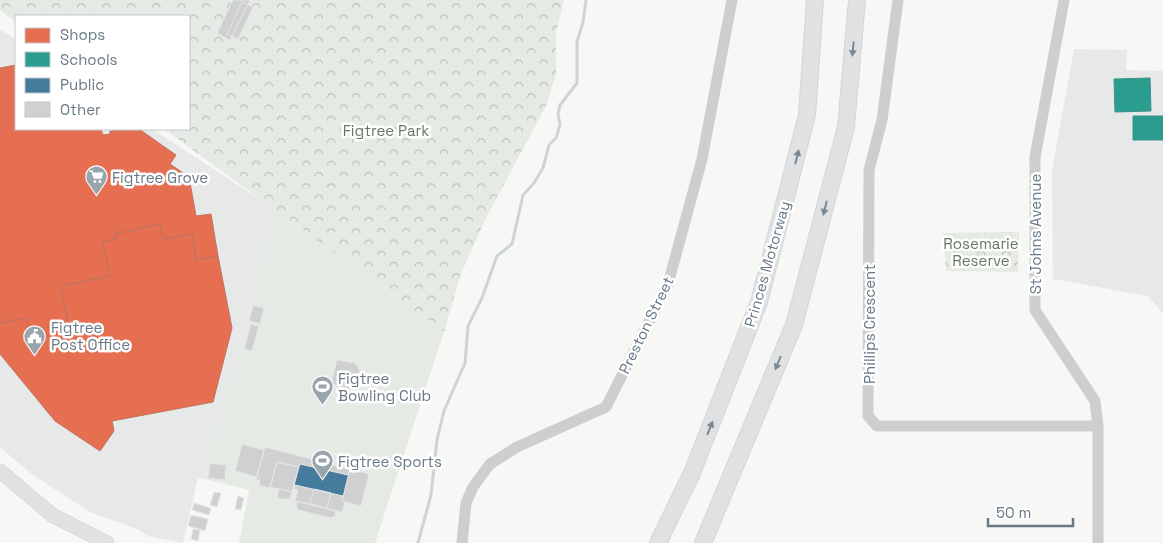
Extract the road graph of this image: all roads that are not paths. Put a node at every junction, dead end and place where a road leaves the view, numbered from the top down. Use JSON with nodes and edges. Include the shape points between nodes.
{"nodes":[{"id":1,"x":732,"y":0,"type":"edge"},
{"id":2,"x":815,"y":0,"type":"edge"},
{"id":3,"x":857,"y":0,"type":"edge"},
{"id":4,"x":898,"y":0,"type":"edge"},
{"id":5,"x":1064,"y":0,"type":"edge"},
{"id":6,"x":1098,"y":426,"type":"junction"},
{"id":7,"x":0,"y":471,"type":"edge"},
{"id":8,"x":676,"y":506,"type":"junction"},
{"id":9,"x":706,"y":539,"type":"edge"},
{"id":10,"x":107,"y":543,"type":"edge"},
{"id":11,"x":462,"y":543,"type":"edge"},
{"id":12,"x":649,"y":543,"type":"edge"},
{"id":13,"x":658,"y":543,"type":"edge"},
{"id":14,"x":1098,"y":543,"type":"edge"}],
"edges":[{"from":1,"to":11,"type":"street","name":"Preston Street","via":[[702,159],[668,284],[606,407],[517,447],[490,464],[466,503]]},
{"from":8,"to":2,"type":"highway","name":"Princes Motorway","one_way":true,"via":[[759,302],[808,115]]},
{"from":3,"to":9,"type":"highway","one_way":true,"via":[[846,127],[794,325]]},
{"from":4,"to":6,"type":"street","name":"Phillips Crescent","via":[[882,120],[870,170],[868,416],[877,426]]},
{"from":5,"to":6,"type":"street","name":"St Johns Avenue","via":[[1035,158],[1035,310],[1095,400]]},
{"from":6,"to":14,"type":"street","name":"St Johns Avenue"},
{"from":7,"to":10,"type":"main road","via":[[52,515]]},
{"from":8,"to":12,"type":"highway"},
{"from":8,"to":13,"type":"highway","name":"Princes Motorway"}]}
